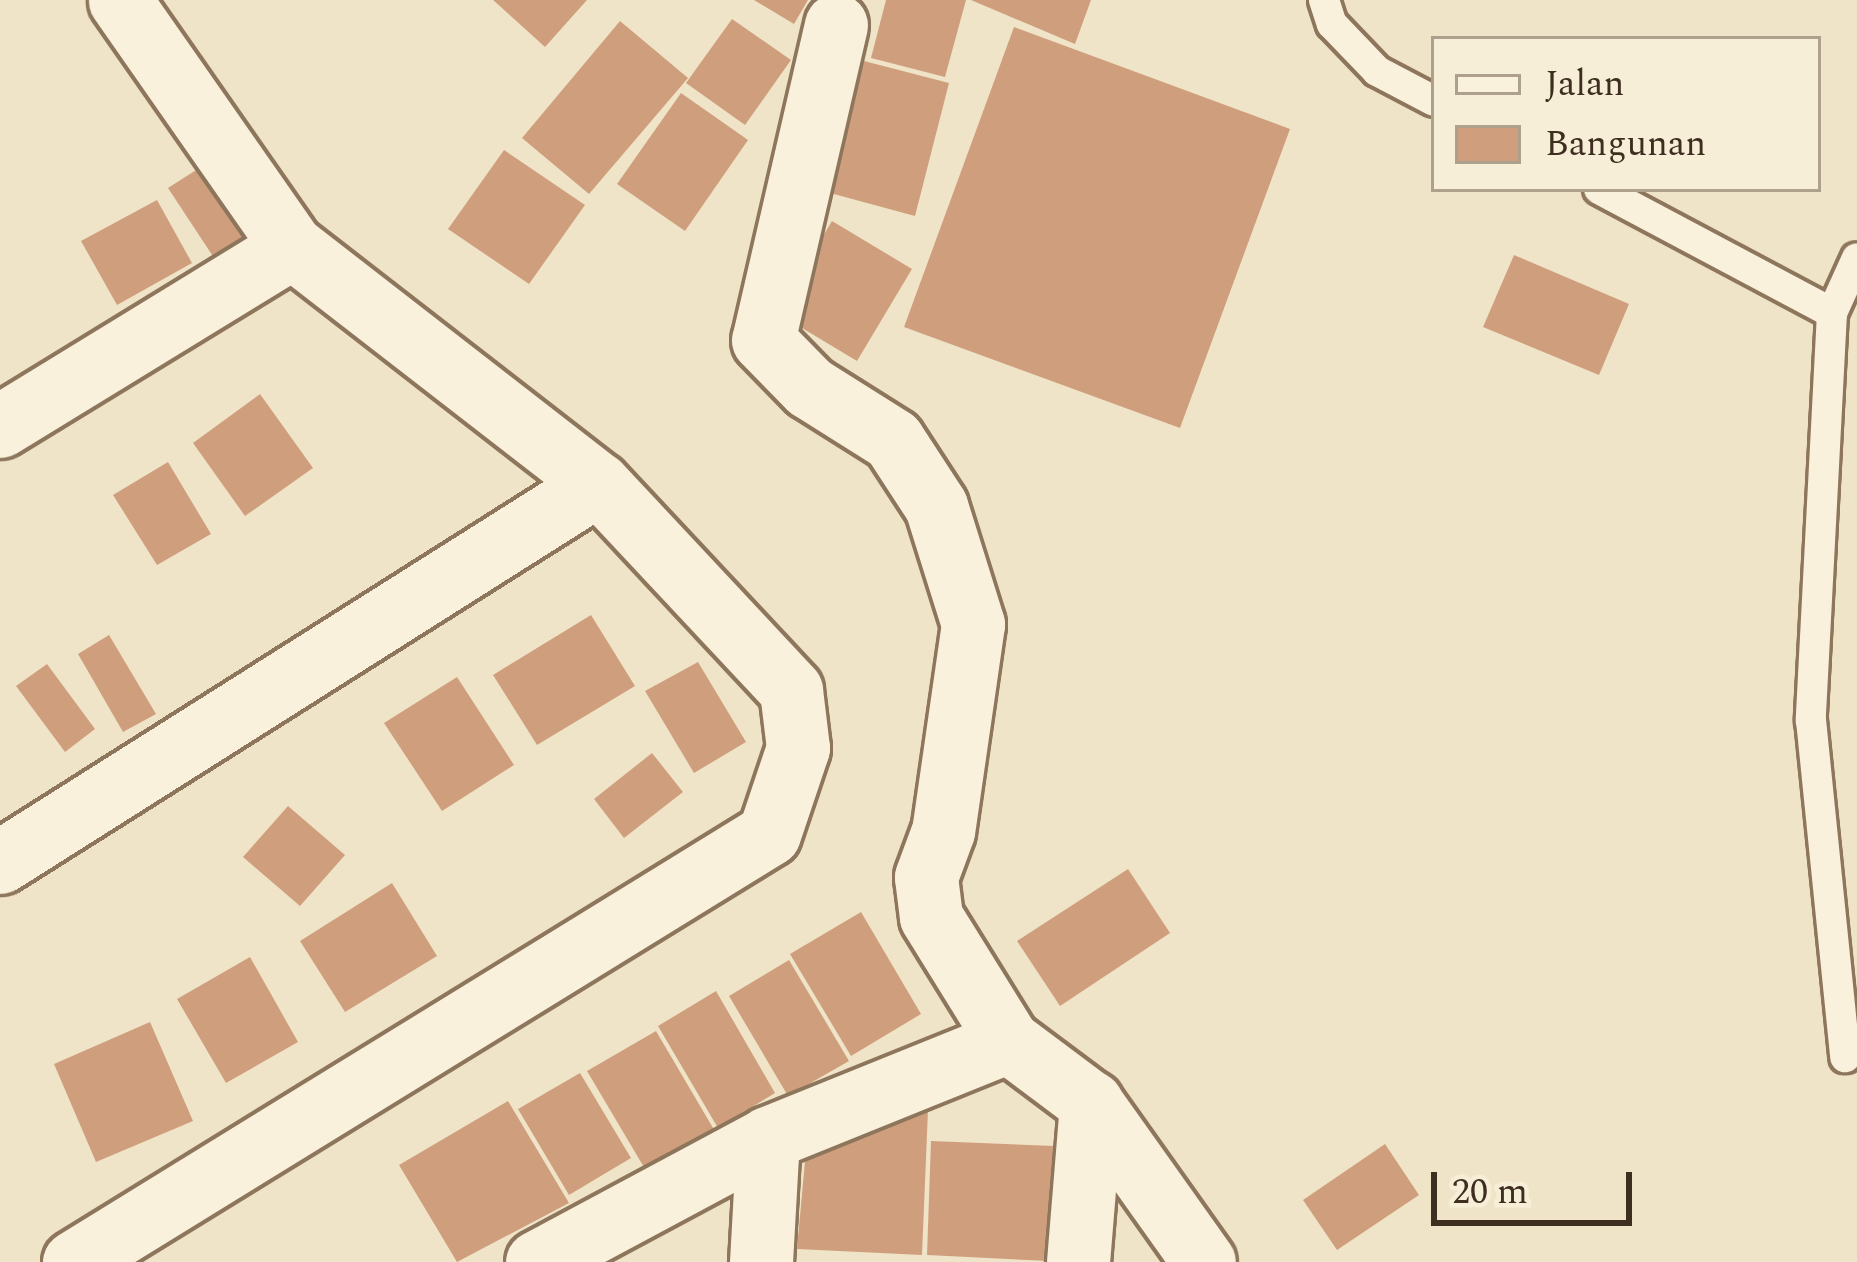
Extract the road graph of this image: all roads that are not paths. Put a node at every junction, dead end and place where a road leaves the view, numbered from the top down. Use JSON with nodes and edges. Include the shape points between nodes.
{"nodes":[{"id":1,"x":120,"y":0,"type":"edge"},
{"id":2,"x":1324,"y":0,"type":"edge"},
{"id":3,"x":836,"y":25,"type":"dead end"},
{"id":4,"x":1431,"y":99,"type":"edge"},
{"id":5,"x":1605,"y":192,"type":"edge"},
{"id":6,"x":292,"y":247,"type":"junction"},
{"id":7,"x":1857,"y":258,"type":"edge"},
{"id":8,"x":1832,"y":313,"type":"junction"},
{"id":9,"x":0,"y":426,"type":"edge"},
{"id":10,"x":598,"y":484,"type":"junction"},
{"id":11,"x":0,"y":862,"type":"edge"},
{"id":12,"x":1008,"y":1041,"type":"junction"},
{"id":13,"x":1845,"y":1057,"type":"dead end"},
{"id":14,"x":1091,"y":1103,"type":"junction"},
{"id":15,"x":768,"y":1138,"type":"junction"},
{"id":16,"x":74,"y":1262,"type":"edge"},
{"id":17,"x":538,"y":1262,"type":"edge"},
{"id":18,"x":761,"y":1262,"type":"edge"},
{"id":19,"x":1078,"y":1262,"type":"edge"},
{"id":20,"x":1204,"y":1262,"type":"edge"}],
"edges":[{"from":1,"to":6,"type":"street"},
{"from":2,"to":4,"type":"lane","via":[[1332,24],[1377,71]]},
{"from":3,"to":12,"type":"street","via":[[763,340],[809,387],[893,440],[936,506],[973,624],[943,830],[926,877],[931,917]]},
{"from":5,"to":8,"type":"lane"},
{"from":6,"to":9,"type":"street"},
{"from":6,"to":10,"type":"street"},
{"from":7,"to":8,"type":"lane"},
{"from":8,"to":13,"type":"lane","via":[[1811,720]]},
{"from":10,"to":11,"type":"street"},
{"from":10,"to":16,"type":"street","via":[[791,690],[798,748],[769,834]]},
{"from":12,"to":14,"type":"street"},
{"from":12,"to":15,"type":"street"},
{"from":14,"to":19,"type":"street"},
{"from":14,"to":20,"type":"street"},
{"from":15,"to":17,"type":"street"},
{"from":15,"to":18,"type":"street"}]}
